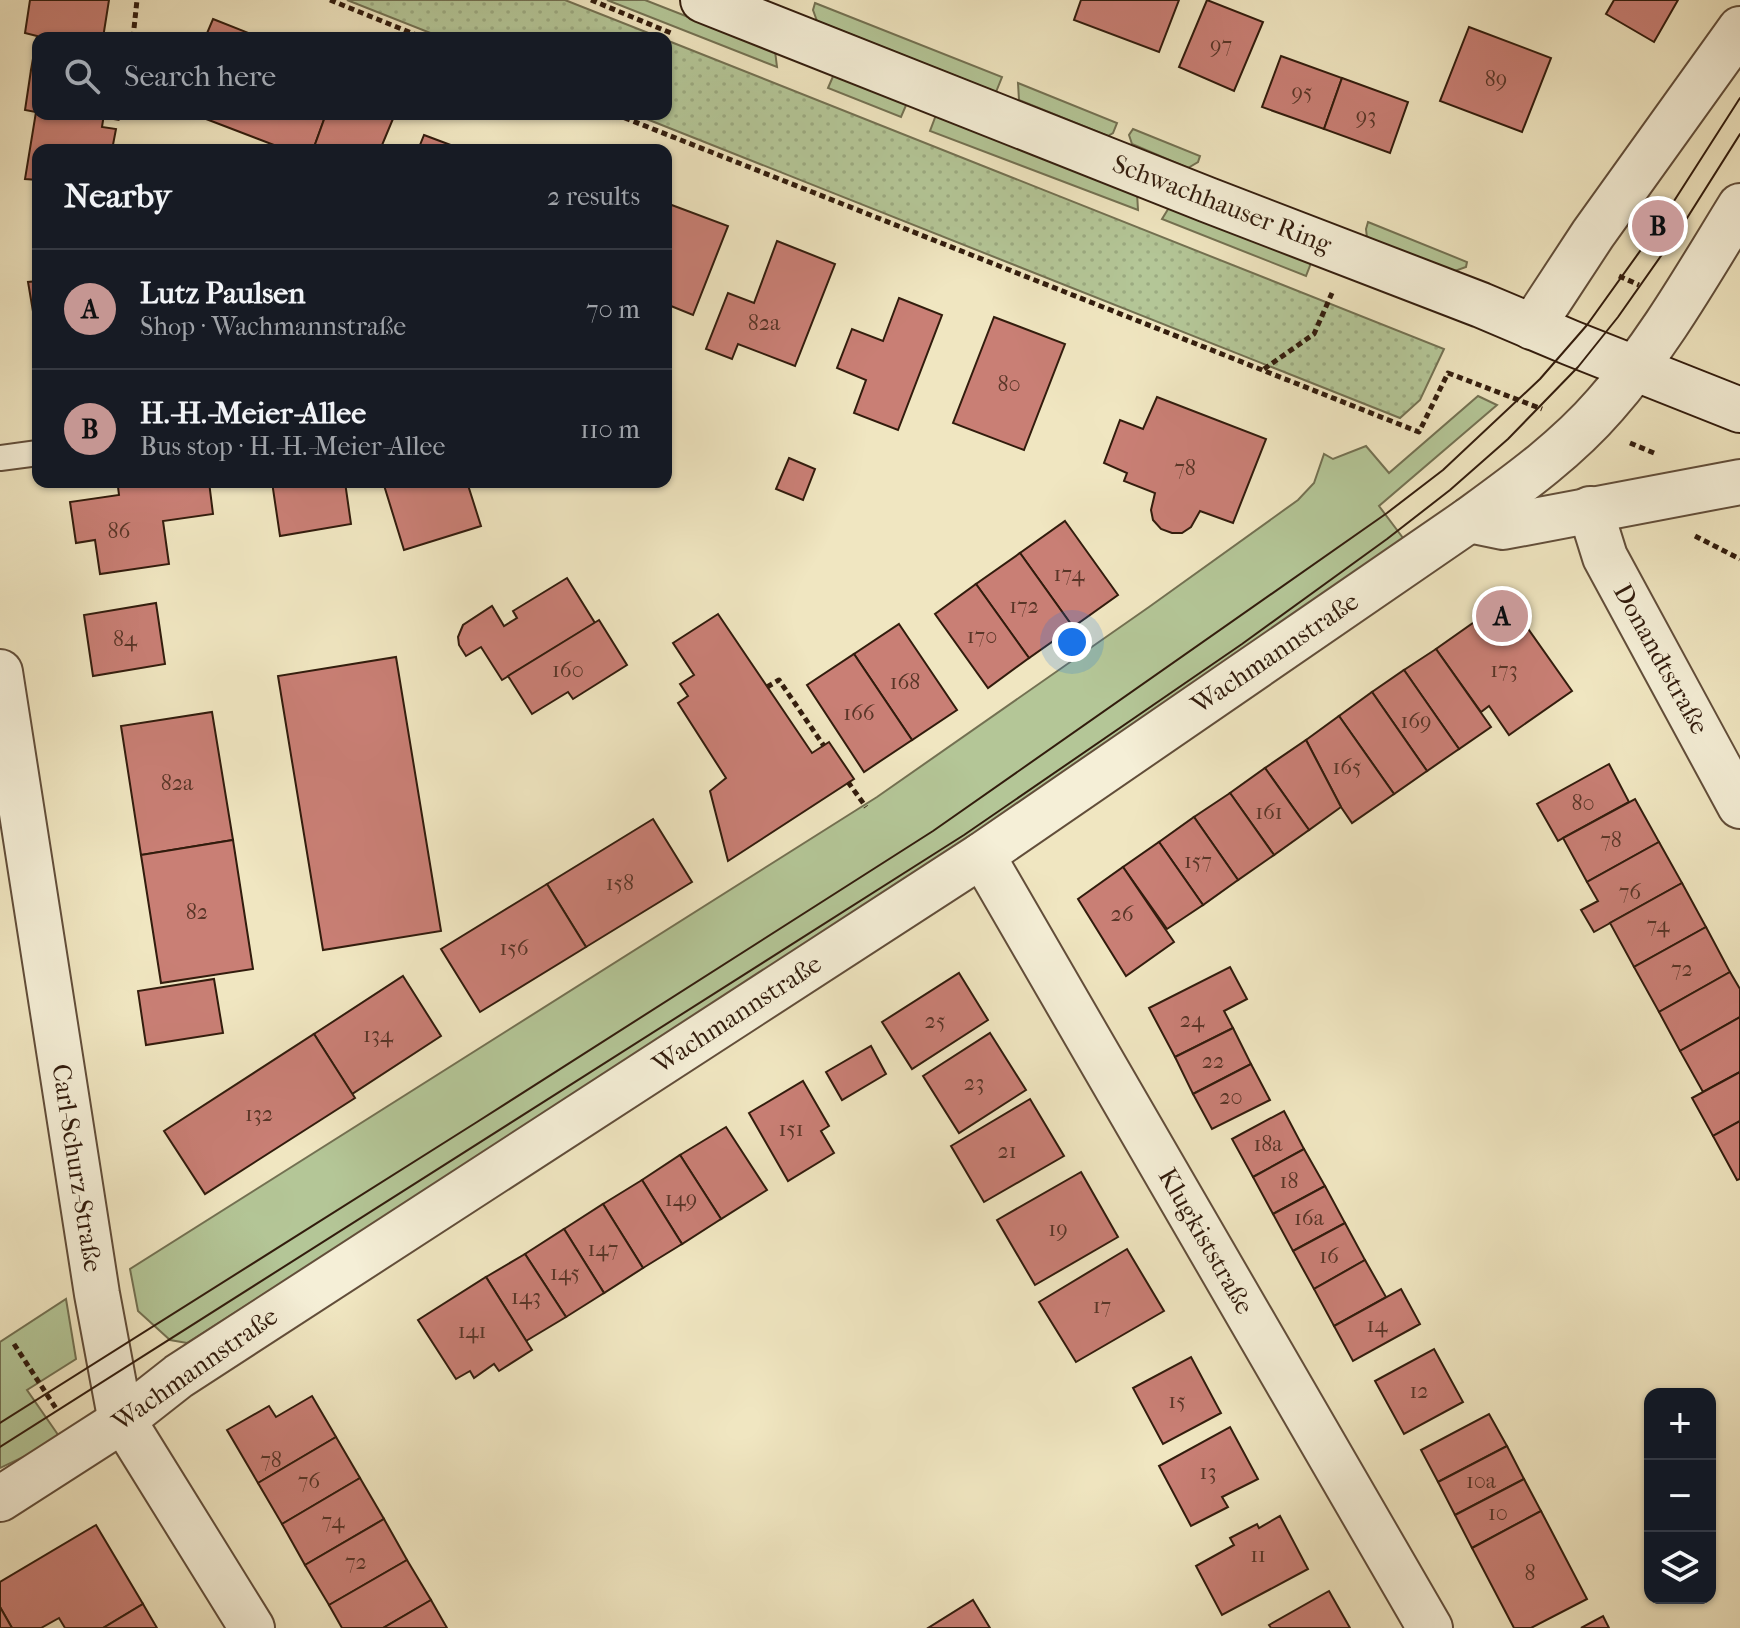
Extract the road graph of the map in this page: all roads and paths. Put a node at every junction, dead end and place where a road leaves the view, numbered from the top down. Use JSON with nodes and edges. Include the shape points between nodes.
{"nodes":[{"id":1,"x":137,"y":0,"type":"edge"},
{"id":2,"x":330,"y":0,"type":"edge"},
{"id":3,"x":703,"y":0,"type":"edge"},
{"id":4,"x":1740,"y":29,"type":"edge"},
{"id":5,"x":134,"y":32,"type":"edge"},
{"id":6,"x":409,"y":32,"type":"edge"},
{"id":7,"x":630,"y":120,"type":"edge"},
{"id":8,"x":1740,"y":206,"type":"edge"},
{"id":9,"x":1579,"y":257,"type":"junction"},
{"id":10,"x":1334,"y":287,"type":"dead end"},
{"id":11,"x":1678,"y":305,"type":"junction"},
{"id":12,"x":1532,"y":327,"type":"junction"},
{"id":13,"x":1636,"y":368,"type":"junction"},
{"id":14,"x":1263,"y":370,"type":"junction"},
{"id":15,"x":1448,"y":373,"type":"dead end"},
{"id":16,"x":1740,"y":410,"type":"edge"},
{"id":17,"x":32,"y":454,"type":"edge"},
{"id":18,"x":0,"y":458,"type":"edge"},
{"id":19,"x":1740,"y":482,"type":"edge"},
{"id":20,"x":1590,"y":509,"type":"junction"},
{"id":21,"x":1469,"y":520,"type":"junction"},
{"id":22,"x":0,"y":672,"type":"edge"},
{"id":23,"x":767,"y":687,"type":"dead end"},
{"id":24,"x":6,"y":740,"type":"edge"},
{"id":25,"x":824,"y":746,"type":"dead end"},
{"id":26,"x":848,"y":782,"type":"dead end"},
{"id":27,"x":1740,"y":806,"type":"edge"},
{"id":28,"x":866,"y":807,"type":"dead end"},
{"id":29,"x":982,"y":855,"type":"junction"},
{"id":30,"x":123,"y":1420,"type":"junction"},
{"id":31,"x":0,"y":1499,"type":"edge"},
{"id":32,"x":252,"y":1628,"type":"edge"},
{"id":33,"x":1430,"y":1628,"type":"edge"}],
"edges":[{"from":1,"to":5,"type":"path"},
{"from":2,"to":6,"type":"path"},
{"from":3,"to":12,"type":"street","name":"Schwachhauser Ring"},
{"from":4,"to":9,"type":"street"},
{"from":7,"to":14,"type":"path"},
{"from":8,"to":11,"type":"street","name":"Wachmannstraße"},
{"from":9,"to":11,"type":"path"},
{"from":9,"to":12,"type":"street"},
{"from":10,"to":14,"type":"path","via":[[1314,334]]},
{"from":11,"to":13,"type":"street","name":"Wachmannstraße"},
{"from":12,"to":13,"type":"street","name":"Schwachhauser Ring"},
{"from":13,"to":16,"type":"street","name":"Schwachhauser Ring"},
{"from":13,"to":21,"type":"street","name":"Wachmannstraße","via":[[1586,426]]},
{"from":14,"to":15,"type":"path","via":[[1419,432]]},
{"from":17,"to":18,"type":"lane"},
{"from":19,"to":20,"type":"street"},
{"from":20,"to":21,"type":"street","via":[[1503,527]]},
{"from":20,"to":27,"type":"street","name":"Donandtstraße","via":[[1605,557]]},
{"from":21,"to":29,"type":"street","name":"Wachmannstraße"},
{"from":22,"to":24,"type":"street","name":"Carl-Schurz-Straße"},
{"from":23,"to":25,"type":"path","via":[[779,680]]},
{"from":24,"to":30,"type":"street","name":"Carl-Schurz-Straße","via":[[97,1294]]},
{"from":26,"to":28,"type":"path"},
{"from":29,"to":30,"type":"street","name":"Wachmannstraße","via":[[179,1376]]},
{"from":29,"to":33,"type":"street","name":"Klugkiststraße"},
{"from":30,"to":31,"type":"street","name":"Wachmannstraße"},
{"from":30,"to":32,"type":"street","name":"Carl-Schurz-Straße"}]}
